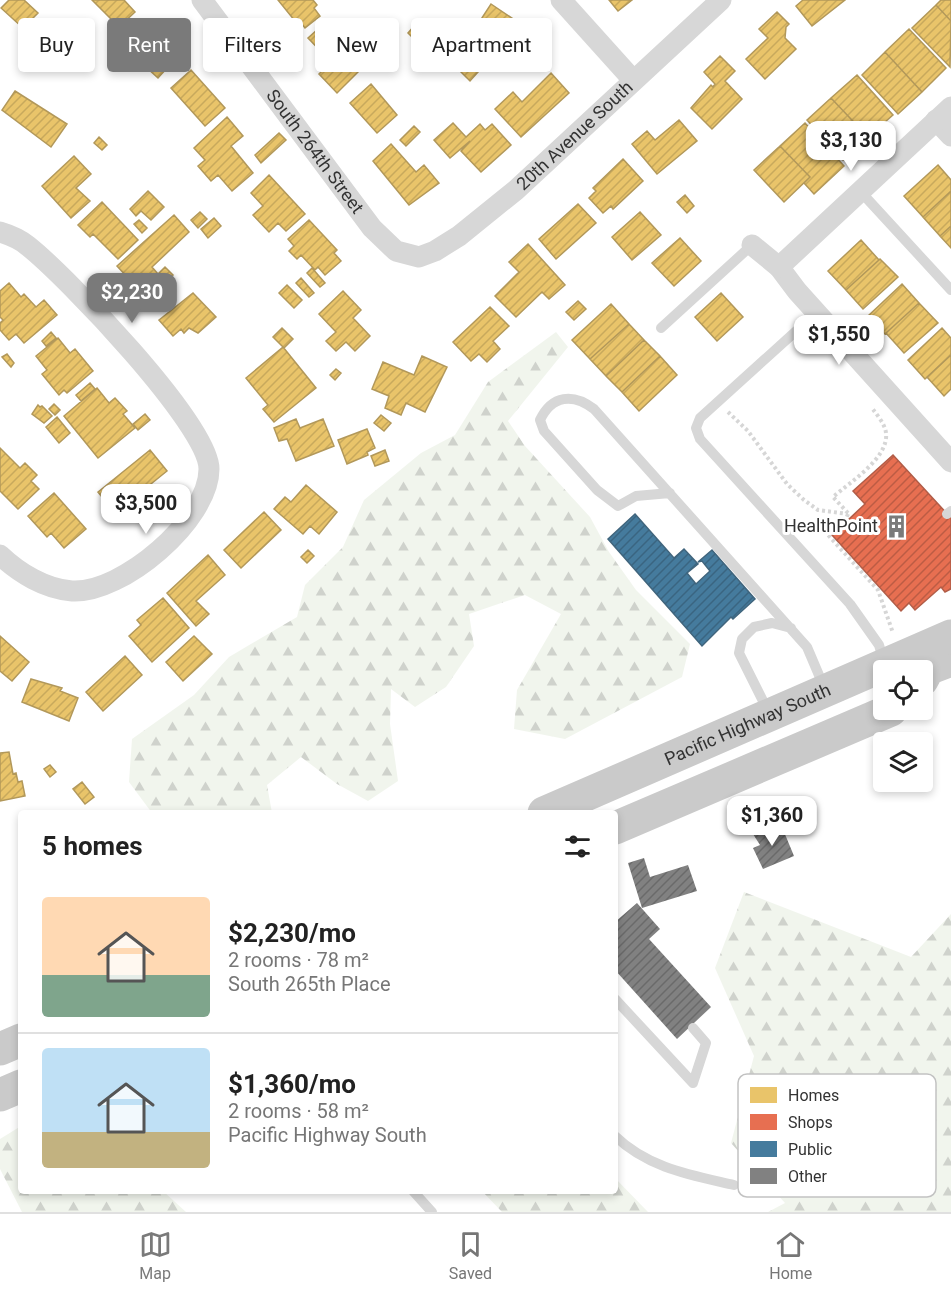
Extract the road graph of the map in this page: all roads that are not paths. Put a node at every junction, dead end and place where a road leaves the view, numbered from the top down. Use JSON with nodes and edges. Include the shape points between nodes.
{"nodes":[{"id":1,"x":202,"y":0,"type":"edge"},
{"id":2,"x":561,"y":0,"type":"edge"},
{"id":3,"x":721,"y":0,"type":"edge"},
{"id":4,"x":633,"y":80,"type":"junction"},
{"id":5,"x":944,"y":113,"type":"edge"},
{"id":6,"x":951,"y":136,"type":"edge"},
{"id":7,"x":860,"y":191,"type":"junction"},
{"id":8,"x":0,"y":232,"type":"edge"},
{"id":9,"x":752,"y":245,"type":"joint"},
{"id":10,"x":419,"y":257,"type":"joint"},
{"id":11,"x":779,"y":267,"type":"junction"},
{"id":12,"x":951,"y":290,"type":"edge"},
{"id":13,"x":816,"y":313,"type":"junction"},
{"id":14,"x":661,"y":328,"type":"dead end"},
{"id":15,"x":951,"y":462,"type":"edge"},
{"id":16,"x":670,"y":493,"type":"junction"},
{"id":17,"x":0,"y":555,"type":"edge"},
{"id":18,"x":791,"y":628,"type":"junction"},
{"id":19,"x":951,"y":636,"type":"edge"},
{"id":20,"x":889,"y":651,"type":"junction"},
{"id":21,"x":951,"y":660,"type":"edge"},
{"id":22,"x":933,"y":667,"type":"edge"},
{"id":23,"x":951,"y":684,"type":"edge"},
{"id":24,"x":826,"y":690,"type":"junction"},
{"id":25,"x":933,"y":691,"type":"edge"},
{"id":26,"x":770,"y":715,"type":"junction"},
{"id":27,"x":873,"y":718,"type":"edge"},
{"id":28,"x":777,"y":758,"type":"junction"},
{"id":29,"x":551,"y":810,"type":"edge"},
{"id":30,"x":618,"y":827,"type":"edge"},
{"id":31,"x":618,"y":1002,"type":"edge"},
{"id":32,"x":693,"y":1028,"type":"dead end"},
{"id":33,"x":18,"y":1087,"type":"edge"},
{"id":34,"x":0,"y":1095,"type":"edge"},
{"id":35,"x":618,"y":1139,"type":"edge"},
{"id":36,"x":734,"y":1185,"type":"dead end"},
{"id":37,"x":416,"y":1194,"type":"edge"},
{"id":38,"x":432,"y":1212,"type":"edge"}],
"edges":[{"from":1,"to":10,"type":"street","name":"South 264th Street","via":[[372,228],[396,250]]},
{"from":2,"to":4,"type":"street"},
{"from":3,"to":4,"type":"street","name":"20th Avenue South"},
{"from":4,"to":10,"type":"street","name":"20th Avenue South","via":[[489,214],[435,251]]},
{"from":5,"to":6,"type":"street"},
{"from":5,"to":7,"type":"street"},
{"from":7,"to":11,"type":"street"},
{"from":7,"to":12,"type":"lane"},
{"from":8,"to":17,"type":"street","via":[[19,239],[53,268],[158,381],[196,434],[209,468],[196,508],[168,541],[115,580],[74,591],[34,579]]},
{"from":9,"to":11,"type":"street"},
{"from":9,"to":14,"type":"lane"},
{"from":11,"to":13,"type":"street"},
{"from":13,"to":15,"type":"street"},
{"from":13,"to":20,"type":"lane","via":[[700,418],[696,428],[700,440],[850,604],[879,645]]},
{"from":16,"to":16,"type":"lane","via":[[588,404],[565,396],[542,415],[544,431],[597,490],[618,506],[636,496]]},
{"from":16,"to":18,"type":"lane"},
{"from":18,"to":24,"type":"lane","via":[[807,647]]},
{"from":18,"to":26,"type":"lane","via":[[772,623],[754,627],[742,639],[739,653]]},
{"from":19,"to":20,"type":"main road","name":"Pacific Highway South"},
{"from":20,"to":24,"type":"main road","name":"Pacific Highway South"},
{"from":20,"to":28,"type":"main road","via":[[876,692],[838,709]]},
{"from":21,"to":22,"type":"main road"},
{"from":23,"to":25,"type":"main road"},
{"from":24,"to":26,"type":"main road","name":"Pacific Highway South"},
{"from":26,"to":29,"type":"main road","name":"Pacific Highway South"},
{"from":27,"to":28,"type":"main road"},
{"from":28,"to":30,"type":"main road"},
{"from":31,"to":32,"type":"lane","via":[[693,1083],[706,1043]]},
{"from":33,"to":34,"type":"main road"},
{"from":35,"to":36,"type":"lane","via":[[664,1168]]},
{"from":37,"to":38,"type":"lane"}]}
